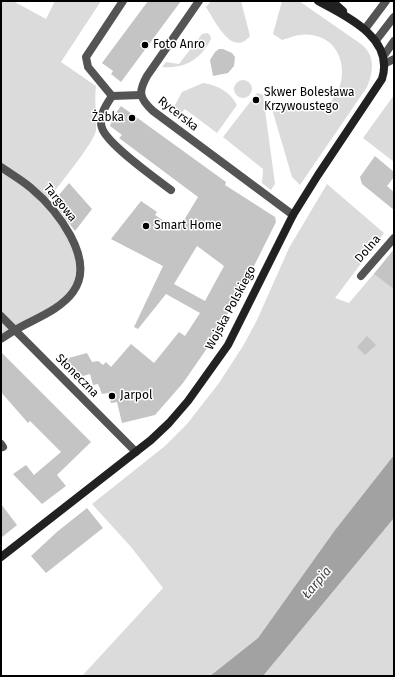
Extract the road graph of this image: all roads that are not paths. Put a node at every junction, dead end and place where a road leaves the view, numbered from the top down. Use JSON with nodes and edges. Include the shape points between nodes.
{"nodes":[{"id":1,"x":123,"y":1,"type":"edge"},
{"id":2,"x":199,"y":1,"type":"edge"},
{"id":3,"x":318,"y":1,"type":"edge"},
{"id":4,"x":332,"y":1,"type":"edge"},
{"id":5,"x":386,"y":1,"type":"edge"},
{"id":6,"x":394,"y":17,"type":"edge"},
{"id":7,"x":352,"y":20,"type":"junction"},
{"id":8,"x":365,"y":29,"type":"junction"},
{"id":9,"x":377,"y":40,"type":"junction"},
{"id":10,"x":394,"y":41,"type":"edge"},
{"id":11,"x":385,"y":54,"type":"junction"},
{"id":12,"x":394,"y":59,"type":"edge"},
{"id":13,"x":386,"y":63,"type":"junction"},
{"id":14,"x":141,"y":95,"type":"junction"},
{"id":15,"x":112,"y":96,"type":"junction"},
{"id":16,"x":1,"y":167,"type":"edge"},
{"id":17,"x":170,"y":190,"type":"dead end"},
{"id":18,"x":293,"y":215,"type":"junction"},
{"id":19,"x":394,"y":238,"type":"edge"},
{"id":20,"x":361,"y":276,"type":"dead end"},
{"id":21,"x":1,"y":316,"type":"edge"},
{"id":22,"x":15,"y":330,"type":"junction"},
{"id":23,"x":1,"y":339,"type":"edge"},
{"id":24,"x":136,"y":452,"type":"junction"},
{"id":25,"x":1,"y":557,"type":"edge"}],
"edges":[{"from":1,"to":15,"type":"street","via":[[86,57],[88,67]]},
{"from":2,"to":14,"type":"street","name":"Rycerska","via":[[147,76],[140,88]]},
{"from":3,"to":7,"type":"street"},
{"from":4,"to":7,"type":"street"},
{"from":5,"to":8,"type":"street"},
{"from":6,"to":9,"type":"street"},
{"from":7,"to":8,"type":"street"},
{"from":8,"to":9,"type":"street"},
{"from":9,"to":11,"type":"street"},
{"from":10,"to":11,"type":"street"},
{"from":11,"to":13,"type":"street"},
{"from":12,"to":13,"type":"street"},
{"from":13,"to":18,"type":"street","name":"Wojska Polskiego","via":[[381,81]]},
{"from":14,"to":15,"type":"street"},
{"from":14,"to":18,"type":"street","name":"Rycerska","via":[[153,111]]},
{"from":15,"to":17,"type":"street","via":[[103,110],[102,128],[111,142]]},
{"from":16,"to":22,"type":"street","name":"Targowa","via":[[31,188],[63,223],[79,254],[81,269],[79,282],[62,304]]},
{"from":18,"to":24,"type":"street","name":"Wojska Polskiego","via":[[243,317],[216,362],[178,413]]},
{"from":19,"to":20,"type":"street","name":"Dolna"},
{"from":21,"to":22,"type":"street","name":"Słoneczna"},
{"from":22,"to":23,"type":"street","name":"Targowa"},
{"from":22,"to":24,"type":"street","name":"Słoneczna"},
{"from":24,"to":25,"type":"street","name":"Wojska Polskiego"}]}
